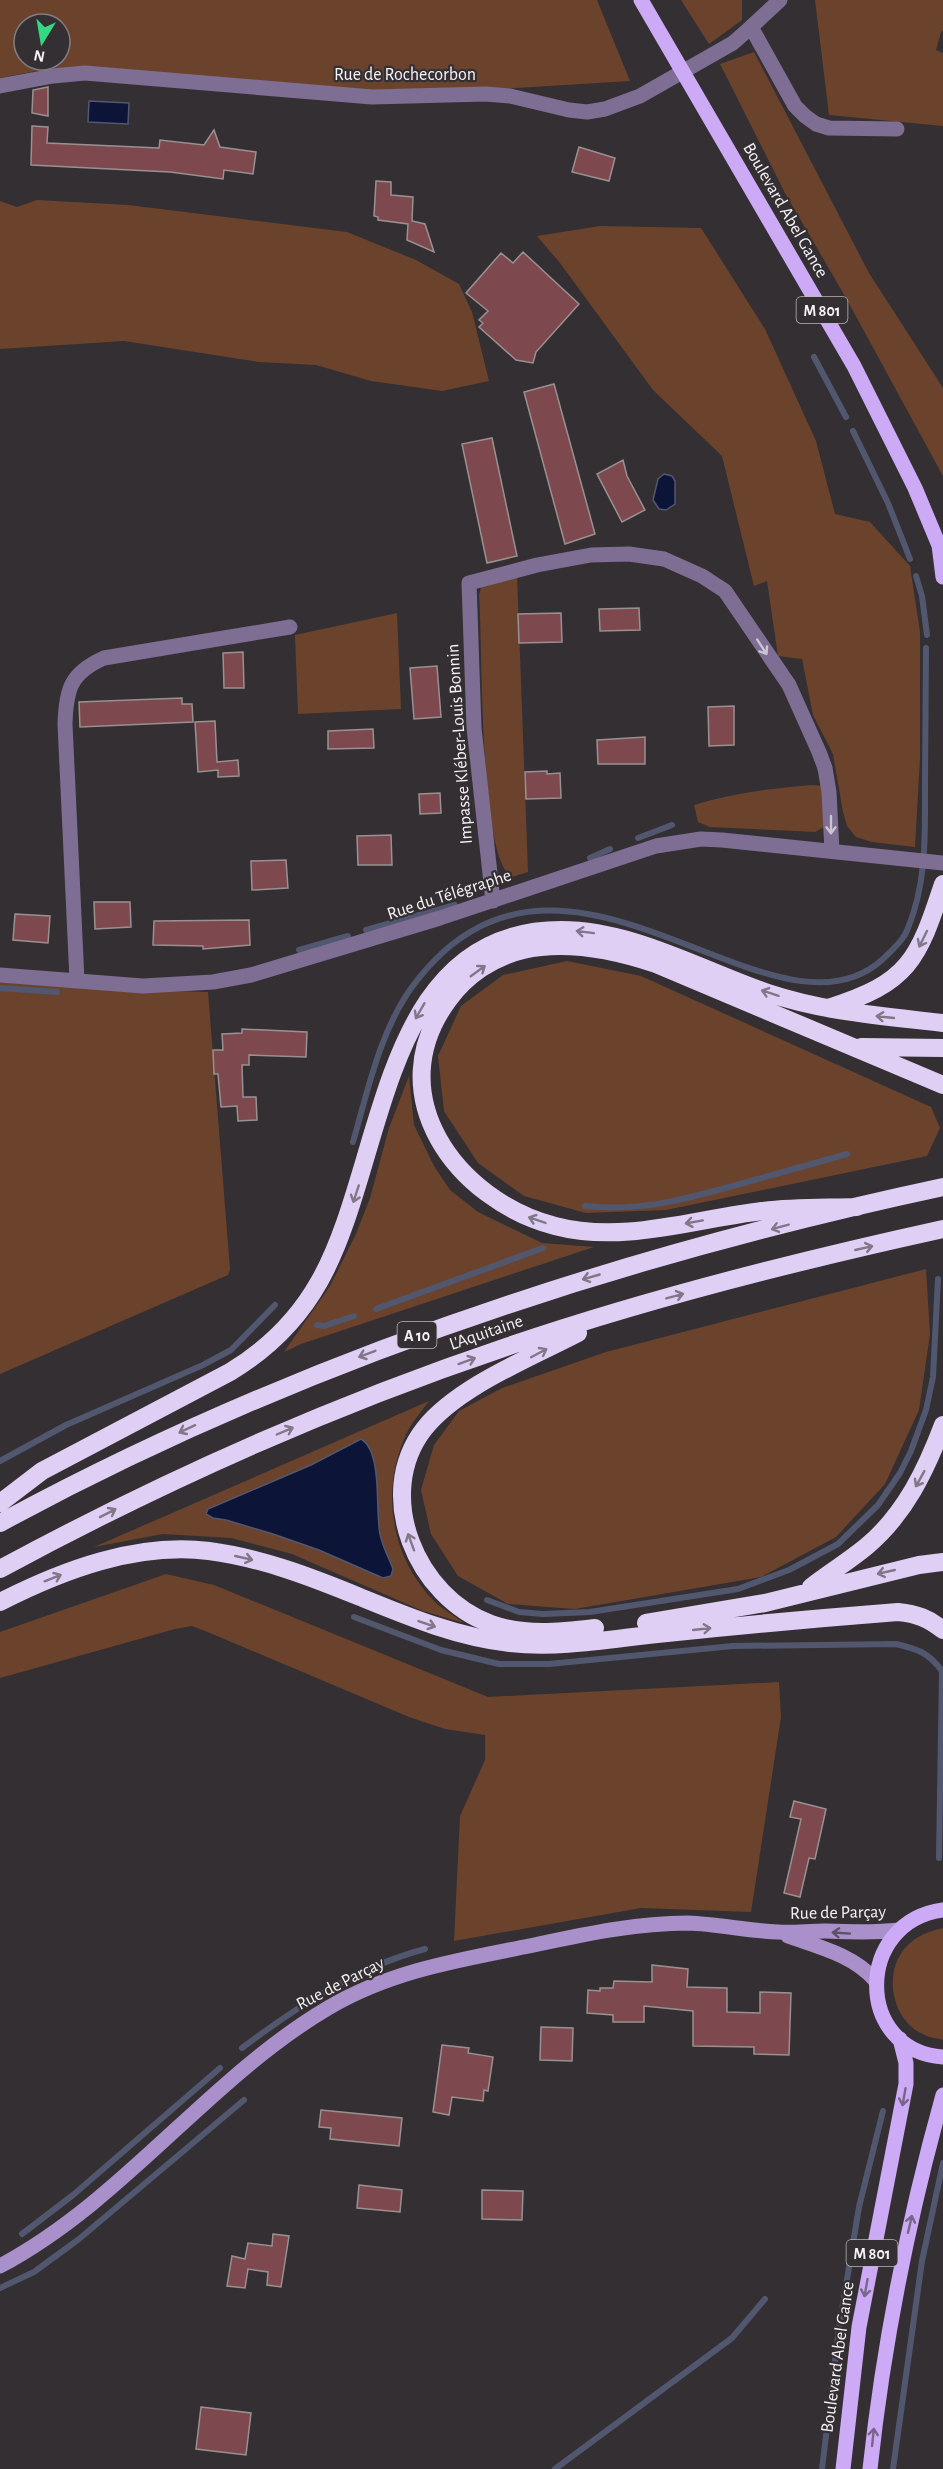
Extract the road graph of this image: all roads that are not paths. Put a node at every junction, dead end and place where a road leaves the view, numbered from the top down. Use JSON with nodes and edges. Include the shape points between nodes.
{"nodes":[{"id":1,"x":641,"y":0,"type":"edge"},
{"id":2,"x":650,"y":0,"type":"edge"},
{"id":3,"x":780,"y":0,"type":"edge"},
{"id":4,"x":657,"y":26,"type":"junction"},
{"id":5,"x":751,"y":27,"type":"junction"},
{"id":6,"x":0,"y":86,"type":"edge"},
{"id":7,"x":897,"y":129,"type":"dead end"},
{"id":8,"x":941,"y":550,"type":"edge"},
{"id":9,"x":943,"y":577,"type":"edge"},
{"id":10,"x":290,"y":627,"type":"dead end"},
{"id":11,"x":832,"y":851,"type":"junction"},
{"id":12,"x":943,"y":863,"type":"edge"},
{"id":13,"x":943,"y":884,"type":"edge"},
{"id":14,"x":493,"y":901,"type":"junction"},
{"id":15,"x":0,"y":975,"type":"edge"},
{"id":16,"x":77,"y":980,"type":"junction"},
{"id":17,"x":826,"y":1008,"type":"junction"},
{"id":18,"x":943,"y":1023,"type":"edge"},
{"id":19,"x":850,"y":1047,"type":"junction"},
{"id":20,"x":943,"y":1048,"type":"edge"},
{"id":21,"x":943,"y":1085,"type":"edge"},
{"id":22,"x":940,"y":1188,"type":"edge"},
{"id":23,"x":857,"y":1207,"type":"junction"},
{"id":24,"x":940,"y":1230,"type":"edge"},
{"id":25,"x":619,"y":1312,"type":"junction"},
{"id":26,"x":943,"y":1425,"type":"edge"},
{"id":27,"x":0,"y":1503,"type":"edge"},
{"id":28,"x":0,"y":1523,"type":"edge"},
{"id":29,"x":943,"y":1562,"type":"edge"},
{"id":30,"x":0,"y":1569,"type":"edge"},
{"id":31,"x":803,"y":1593,"type":"junction"},
{"id":32,"x":0,"y":1602,"type":"edge"},
{"id":33,"x":943,"y":1630,"type":"edge"},
{"id":34,"x":942,"y":1909,"type":"edge"},
{"id":35,"x":899,"y":1929,"type":"junction"},
{"id":36,"x":777,"y":1932,"type":"junction"},
{"id":37,"x":876,"y":1980,"type":"junction"},
{"id":38,"x":900,"y":2039,"type":"junction"},
{"id":39,"x":943,"y":2057,"type":"edge"},
{"id":40,"x":943,"y":2095,"type":"edge"},
{"id":41,"x":0,"y":2266,"type":"edge"},
{"id":42,"x":843,"y":2469,"type":"edge"},
{"id":43,"x":870,"y":2469,"type":"edge"}],
"edges":[{"from":1,"to":4,"type":"main road","name":"Boulevard Abel Gance","number":"M 801"},
{"from":2,"to":4,"type":"main road","name":"Boulevard Abel Gance","number":"M 801"},
{"from":3,"to":5,"type":"street","name":"Rue de Rochecorbon"},
{"from":4,"to":8,"type":"main road","name":"Boulevard Abel Gance","number":"M 801","via":[[854,366]]},
{"from":5,"to":6,"type":"street","name":"Rue de Rochecorbon","via":[[733,43],[640,96],[587,112],[486,94],[372,97],[85,73]]},
{"from":5,"to":7,"type":"street","via":[[795,106],[810,120],[829,128]]},
{"from":8,"to":9,"type":"main road","name":"Boulevard Abel Gance","number":"M 801"},
{"from":10,"to":16,"type":"street","via":[[104,658],[75,676],[66,698],[65,724]]},
{"from":11,"to":12,"type":"street","name":"Rue du Télégraphe"},
{"from":11,"to":14,"type":"street","name":"Rue du Télégraphe","via":[[722,840],[682,842],[656,846]]},
{"from":14,"to":11,"type":"street","name":"Impasse Kléber-Louis Bonnin","one_way":true,"via":[[474,728],[469,583],[537,564],[591,555],[629,554],[677,564],[731,597],[789,686],[825,768]]},
{"from":13,"to":17,"type":"highway","one_way":true,"via":[[931,923],[909,963],[873,991]]},
{"from":14,"to":16,"type":"street","name":"Rue du Télégraphe","via":[[251,975],[213,982],[142,986]]},
{"from":15,"to":16,"type":"street","name":"Rue du Télégraphe"},
{"from":18,"to":17,"type":"highway","one_way":true},
{"from":17,"to":27,"type":"highway","one_way":true,"via":[[766,992],[636,944],[588,932],[530,933],[496,942],[475,953],[440,982],[414,1021],[393,1073],[348,1219],[301,1311],[256,1356],[42,1471]]},
{"from":19,"to":20,"type":"highway"},
{"from":19,"to":21,"type":"highway"},
{"from":23,"to":19,"type":"highway","one_way":true,"via":[[763,1210],[629,1231],[557,1227],[498,1202],[465,1176],[431,1126],[422,1089],[422,1069],[432,1028],[454,993],[493,961],[543,947],[586,947],[632,956]]},
{"from":22,"to":23,"type":"highway","name":"L'Aquitaine","number":"A 10"},
{"from":23,"to":28,"type":"highway","name":"L'Aquitaine","number":"A 10","one_way":true,"via":[[618,1269],[418,1335],[190,1428]]},
{"from":25,"to":24,"type":"highway","name":"L'Aquitaine","number":"A 10","one_way":true},
{"from":30,"to":25,"type":"highway","name":"L'Aquitaine","number":"A 10","one_way":true,"via":[[136,1499],[282,1432],[443,1369]]},
{"from":31,"to":25,"type":"highway","one_way":true,"via":[[660,1621],[536,1632],[490,1624],[474,1616],[446,1596],[420,1563],[404,1521],[403,1499],[410,1456],[422,1431],[462,1394]]},
{"from":26,"to":31,"type":"highway","one_way":true,"via":[[914,1489],[885,1527],[868,1545]]},
{"from":29,"to":31,"type":"highway","one_way":true},
{"from":32,"to":33,"type":"highway","one_way":true,"via":[[66,1572],[105,1560],[180,1550],[207,1551],[265,1563],[446,1630],[509,1643],[566,1644],[898,1612],[918,1614]]},
{"from":34,"to":35,"type":"main road","number":"M 801","via":[[918,1916]]},
{"from":35,"to":36,"type":"street","name":"Rue de Parçay","one_way":true,"via":[[855,1934]]},
{"from":35,"to":37,"type":"main road","number":"M 801","via":[[885,1947]]},
{"from":36,"to":37,"type":"street","name":"Rue de Parçay","via":[[849,1959]]},
{"from":36,"to":41,"type":"street","name":"Rue de Parçay","via":[[690,1923],[638,1926],[460,1959],[373,1985],[287,2033],[79,2214]]},
{"from":37,"to":38,"type":"main road","number":"M 801","via":[[882,2013]]},
{"from":38,"to":39,"type":"main road","number":"M 801","via":[[924,2053]]},
{"from":38,"to":42,"type":"main road","name":"Boulevard Abel Gance","number":"M 801","one_way":true,"via":[[906,2084],[859,2327]]},
{"from":43,"to":40,"type":"main road","number":"M 801","one_way":true,"via":[[881,2369],[897,2281]]}]}
